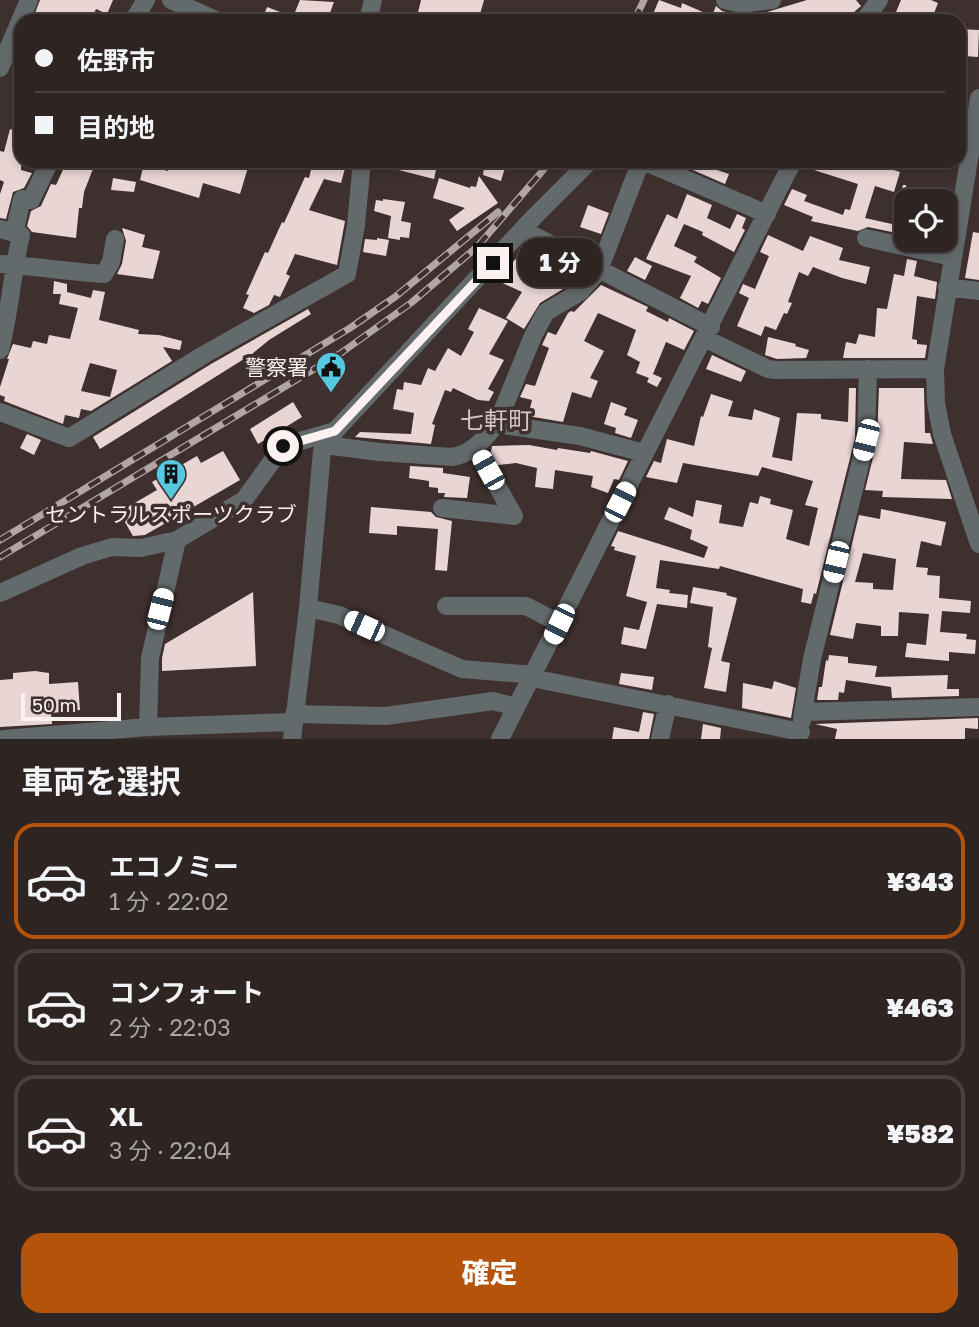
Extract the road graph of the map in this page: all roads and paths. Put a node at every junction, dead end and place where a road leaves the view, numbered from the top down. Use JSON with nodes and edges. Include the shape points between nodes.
{"nodes":[{"id":1,"x":728,"y":0,"type":"edge"},
{"id":2,"x":772,"y":0,"type":"edge"},
{"id":3,"x":175,"y":1,"type":"edge"},
{"id":4,"x":203,"y":14,"type":"edge"},
{"id":5,"x":14,"y":35,"type":"edge"},
{"id":6,"x":0,"y":68,"type":"edge"},
{"id":7,"x":979,"y":98,"type":"edge"},
{"id":8,"x":47,"y":168,"type":"edge"},
{"id":9,"x":361,"y":168,"type":"edge"},
{"id":10,"x":583,"y":168,"type":"edge"},
{"id":11,"x":639,"y":168,"type":"edge"},
{"id":12,"x":659,"y":168,"type":"edge"},
{"id":13,"x":790,"y":168,"type":"edge"},
{"id":14,"x":767,"y":214,"type":"junction"},
{"id":15,"x":523,"y":230,"type":"junction"},
{"id":16,"x":7,"y":231,"type":"edge"},
{"id":17,"x":866,"y":238,"type":"dead end"},
{"id":18,"x":115,"y":239,"type":"dead end"},
{"id":19,"x":952,"y":257,"type":"junction"},
{"id":20,"x":7,"y":265,"type":"edge"},
{"id":21,"x":599,"y":270,"type":"junction"},
{"id":22,"x":947,"y":288,"type":"junction"},
{"id":23,"x":979,"y":291,"type":"edge"},
{"id":24,"x":707,"y":333,"type":"junction"},
{"id":25,"x":0,"y":350,"type":"edge"},
{"id":26,"x":868,"y":369,"type":"junction"},
{"id":27,"x":935,"y":369,"type":"junction"},
{"id":28,"x":0,"y":412,"type":"edge"},
{"id":29,"x":497,"y":424,"type":"junction"},
{"id":30,"x":330,"y":438,"type":"junction"},
{"id":31,"x":475,"y":447,"type":"junction"},
{"id":32,"x":644,"y":453,"type":"junction"},
{"id":33,"x":442,"y":508,"type":"dead end"},
{"id":34,"x":177,"y":540,"type":"junction"},
{"id":35,"x":979,"y":544,"type":"edge"},
{"id":36,"x":0,"y":593,"type":"edge"},
{"id":37,"x":446,"y":606,"type":"dead end"},
{"id":38,"x":308,"y":608,"type":"junction"},
{"id":39,"x":559,"y":624,"type":"junction"},
{"id":40,"x":533,"y":676,"type":"junction"},
{"id":41,"x":668,"y":704,"type":"junction"},
{"id":42,"x":516,"y":707,"type":"junction"},
{"id":43,"x":979,"y":707,"type":"edge"},
{"id":44,"x":803,"y":712,"type":"junction"},
{"id":45,"x":293,"y":725,"type":"edge"},
{"id":46,"x":148,"y":727,"type":"junction"},
{"id":47,"x":801,"y":735,"type":"edge"},
{"id":48,"x":75,"y":736,"type":"edge"},
{"id":49,"x":4,"y":739,"type":"edge"},
{"id":50,"x":500,"y":739,"type":"edge"},
{"id":51,"x":660,"y":739,"type":"edge"}],
"edges":[{"from":1,"to":2,"type":"street","via":[[741,4]]},
{"from":3,"to":4,"type":"street"},
{"from":5,"to":6,"type":"street"},
{"from":7,"to":19,"type":"street"},
{"from":8,"to":16,"type":"street","via":[[31,201],[22,199]]},
{"from":9,"to":28,"type":"street","via":[[347,274],[69,438]]},
{"from":10,"to":15,"type":"street"},
{"from":11,"to":21,"type":"street"},
{"from":12,"to":14,"type":"street"},
{"from":13,"to":14,"type":"street"},
{"from":14,"to":24,"type":"street"},
{"from":15,"to":21,"type":"street"},
{"from":15,"to":30,"type":"street"},
{"from":16,"to":20,"type":"street","via":[[21,235]]},
{"from":17,"to":19,"type":"street"},
{"from":18,"to":20,"type":"street","via":[[104,274]]},
{"from":19,"to":22,"type":"street"},
{"from":20,"to":25,"type":"street","via":[[6,327]]},
{"from":21,"to":24,"type":"street"},
{"from":21,"to":29,"type":"street","via":[[580,292],[546,312]]},
{"from":22,"to":23,"type":"street"},
{"from":22,"to":27,"type":"street"},
{"from":24,"to":26,"type":"street","via":[[768,369]]},
{"from":24,"to":32,"type":"street"},
{"from":26,"to":27,"type":"street"},
{"from":26,"to":44,"type":"street","via":[[866,440]]},
{"from":27,"to":35,"type":"street","via":[[942,433]]},
{"from":29,"to":31,"type":"street"},
{"from":29,"to":32,"type":"street","via":[[580,436]]},
{"from":30,"to":31,"type":"street","via":[[379,452],[452,457]]},
{"from":30,"to":34,"type":"street","via":[[283,446],[244,500]]},
{"from":30,"to":38,"type":"street","via":[[322,451]]},
{"from":31,"to":33,"type":"street","via":[[514,516]]},
{"from":32,"to":39,"type":"street"},
{"from":34,"to":36,"type":"street","via":[[141,548],[112,547]]},
{"from":34,"to":46,"type":"street","via":[[150,658]]},
{"from":37,"to":39,"type":"street","via":[[526,606]]},
{"from":38,"to":40,"type":"street","via":[[339,615],[462,669]]},
{"from":38,"to":45,"type":"street"},
{"from":39,"to":40,"type":"street"},
{"from":40,"to":41,"type":"street"},
{"from":40,"to":42,"type":"street"},
{"from":41,"to":47,"type":"street"},
{"from":41,"to":51,"type":"street"},
{"from":42,"to":45,"type":"street","via":[[493,701]]},
{"from":42,"to":50,"type":"street"},
{"from":43,"to":44,"type":"street"},
{"from":44,"to":47,"type":"street"},
{"from":45,"to":46,"type":"street"},
{"from":46,"to":48,"type":"street"},
{"from":48,"to":49,"type":"street"}]}
